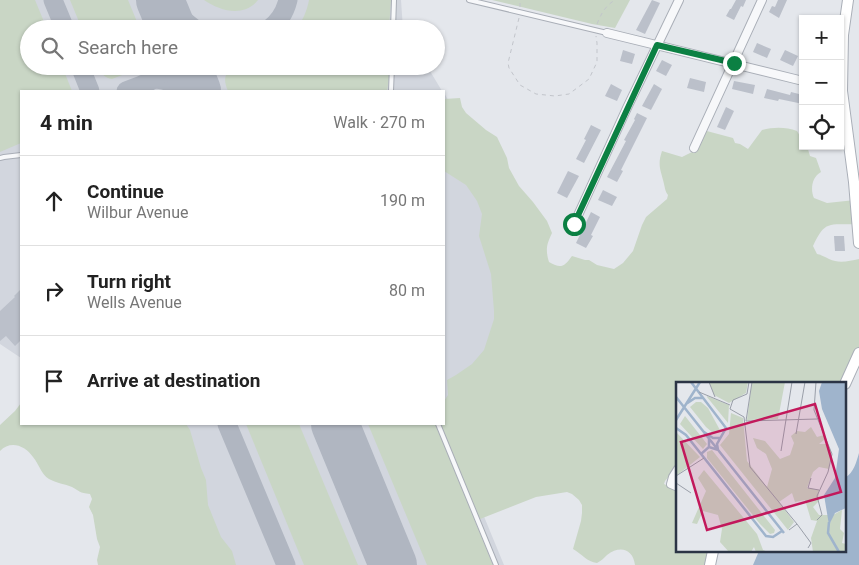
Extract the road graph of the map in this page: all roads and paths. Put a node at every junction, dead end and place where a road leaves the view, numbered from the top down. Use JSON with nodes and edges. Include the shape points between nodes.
{"nodes":[{"id":1,"x":394,"y":0,"type":"edge"},
{"id":2,"x":469,"y":0,"type":"edge"},
{"id":3,"x":520,"y":0,"type":"edge"},
{"id":4,"x":615,"y":0,"type":"edge"},
{"id":5,"x":679,"y":0,"type":"edge"},
{"id":6,"x":762,"y":0,"type":"edge"},
{"id":7,"x":848,"y":0,"type":"edge"},
{"id":8,"x":520,"y":13,"type":"junction"},
{"id":9,"x":393,"y":20,"type":"edge"},
{"id":10,"x":596,"y":30,"type":"junction"},
{"id":11,"x":607,"y":33,"type":"joint"},
{"id":12,"x":657,"y":45,"type":"junction"},
{"id":13,"x":842,"y":60,"type":"edge"},
{"id":14,"x":734,"y":63,"type":"junction"},
{"id":15,"x":392,"y":75,"type":"edge"},
{"id":16,"x":799,"y":80,"type":"edge"},
{"id":17,"x":391,"y":90,"type":"edge"},
{"id":18,"x":843,"y":105,"type":"edge"},
{"id":19,"x":694,"y":148,"type":"dead end"},
{"id":20,"x":20,"y":155,"type":"edge"},
{"id":21,"x":0,"y":158,"type":"edge"},
{"id":22,"x":574,"y":224,"type":"dead end"},
{"id":23,"x":859,"y":243,"type":"edge"},
{"id":24,"x":859,"y":353,"type":"edge"},
{"id":25,"x":846,"y":382,"type":"edge"},
{"id":26,"x":438,"y":425,"type":"edge"},
{"id":27,"x":676,"y":472,"type":"edge"},
{"id":28,"x":674,"y":486,"type":"edge"},
{"id":29,"x":712,"y":552,"type":"edge"},
{"id":30,"x":496,"y":565,"type":"edge"},
{"id":31,"x":710,"y":565,"type":"edge"}],
"edges":[{"from":1,"to":9,"type":"lane"},
{"from":2,"to":8,"type":"lane"},
{"from":3,"to":8,"type":"path"},
{"from":4,"to":10,"type":"path","via":[[601,14]]},
{"from":5,"to":12,"type":"street"},
{"from":6,"to":14,"type":"street"},
{"from":7,"to":13,"type":"street"},
{"from":8,"to":10,"type":"lane"},
{"from":8,"to":10,"type":"path","via":[[508,63],[520,85],[536,94],[569,94],[589,79],[597,62]]},
{"from":10,"to":11,"type":"lane"},
{"from":11,"to":12,"type":"street"},
{"from":12,"to":14,"type":"street"},
{"from":12,"to":22,"type":"street"},
{"from":14,"to":16,"type":"street"},
{"from":14,"to":19,"type":"street"},
{"from":15,"to":17,"type":"lane"},
{"from":18,"to":23,"type":"street"},
{"from":20,"to":21,"type":"lane"},
{"from":24,"to":25,"type":"street"},
{"from":26,"to":30,"type":"lane"},
{"from":27,"to":28,"type":"street"},
{"from":29,"to":31,"type":"street"}]}
